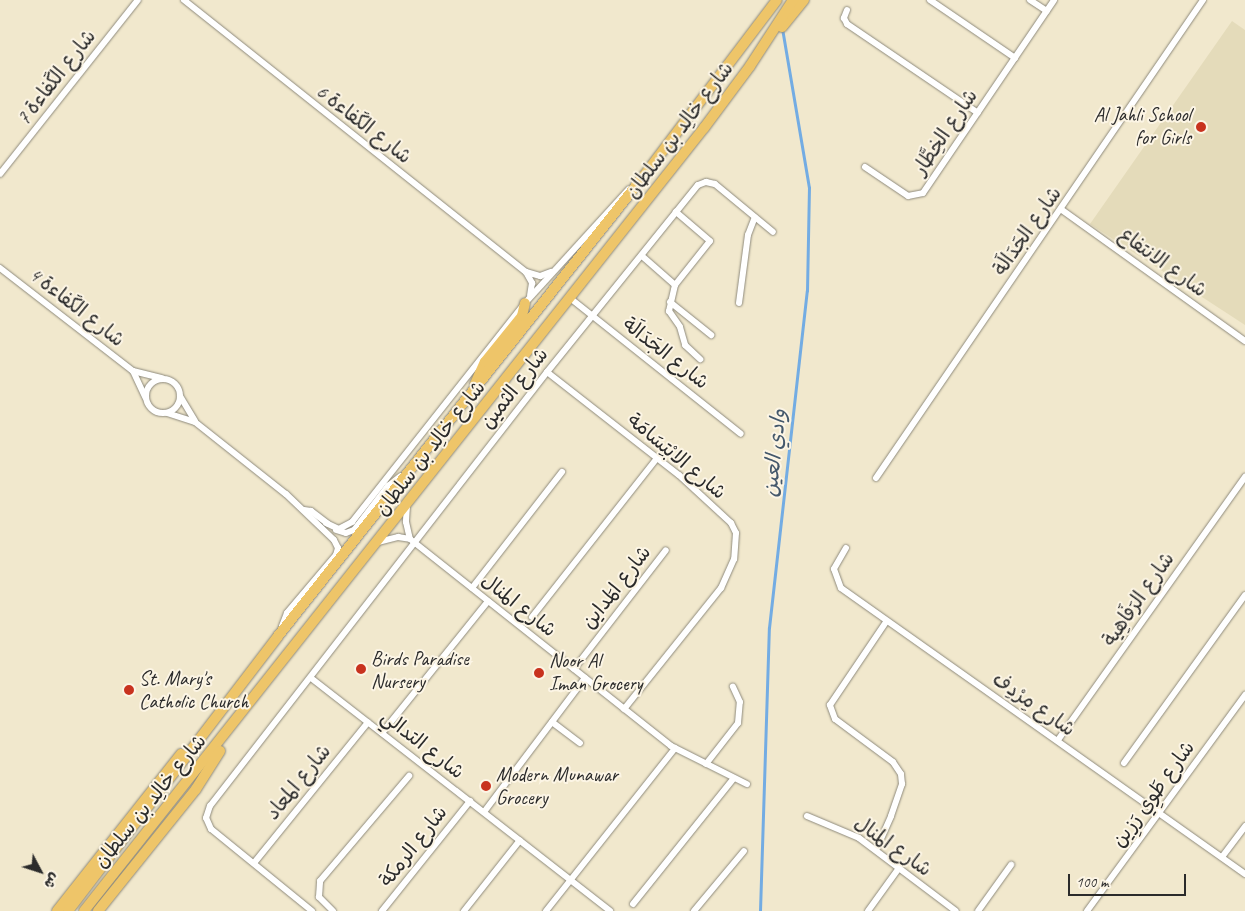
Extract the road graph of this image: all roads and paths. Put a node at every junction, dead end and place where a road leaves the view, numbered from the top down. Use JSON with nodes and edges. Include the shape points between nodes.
{"nodes":[{"id":1,"x":138,"y":0,"type":"edge"},
{"id":2,"x":184,"y":0,"type":"edge"},
{"id":3,"x":769,"y":0,"type":"edge"},
{"id":4,"x":777,"y":0,"type":"edge"},
{"id":5,"x":793,"y":0,"type":"edge"},
{"id":6,"x":804,"y":0,"type":"edge"},
{"id":7,"x":930,"y":0,"type":"edge"},
{"id":8,"x":1030,"y":0,"type":"edge"},
{"id":9,"x":1054,"y":0,"type":"edge"},
{"id":10,"x":1203,"y":0,"type":"edge"},
{"id":11,"x":847,"y":10,"type":"dead end"},
{"id":12,"x":1047,"y":11,"type":"junction"},
{"id":13,"x":736,"y":55,"type":"junction"},
{"id":14,"x":1015,"y":58,"type":"junction"},
{"id":15,"x":750,"y":66,"type":"junction"},
{"id":16,"x":978,"y":112,"type":"junction"},
{"id":17,"x":865,"y":167,"type":"dead end"},
{"id":18,"x":0,"y":174,"type":"edge"},
{"id":19,"x":643,"y":177,"type":"junction"},
{"id":20,"x":1062,"y":210,"type":"junction"},
{"id":21,"x":676,"y":212,"type":"junction"},
{"id":22,"x":755,"y":217,"type":"junction"},
{"id":23,"x":773,"y":232,"type":"dead end"},
{"id":24,"x":642,"y":256,"type":"junction"},
{"id":25,"x":0,"y":268,"type":"edge"},
{"id":26,"x":552,"y":271,"type":"junction"},
{"id":27,"x":526,"y":272,"type":"junction"},
{"id":28,"x":675,"y":285,"type":"junction"},
{"id":29,"x":570,"y":298,"type":"junction"},
{"id":30,"x":526,"y":302,"type":"junction"},
{"id":31,"x":670,"y":302,"type":"junction"},
{"id":32,"x":739,"y":303,"type":"dead end"},
{"id":33,"x":591,"y":315,"type":"junction"},
{"id":34,"x":711,"y":335,"type":"dead end"},
{"id":35,"x":1245,"y":341,"type":"edge"},
{"id":36,"x":700,"y":359,"type":"dead end"},
{"id":37,"x":133,"y":372,"type":"junction"},
{"id":38,"x":547,"y":372,"type":"junction"},
{"id":39,"x":162,"y":378,"type":"junction"},
{"id":40,"x":180,"y":396,"type":"junction"},
{"id":41,"x":146,"y":398,"type":"junction"},
{"id":42,"x":468,"y":400,"type":"junction"},
{"id":43,"x":167,"y":413,"type":"junction"},
{"id":44,"x":195,"y":422,"type":"junction"},
{"id":45,"x":741,"y":434,"type":"dead end"},
{"id":46,"x":657,"y":458,"type":"junction"},
{"id":47,"x":417,"y":464,"type":"junction"},
{"id":48,"x":562,"y":472,"type":"dead end"},
{"id":49,"x":1245,"y":477,"type":"edge"},
{"id":50,"x":876,"y":478,"type":"dead end"},
{"id":51,"x":407,"y":505,"type":"junction"},
{"id":52,"x":304,"y":510,"type":"junction"},
{"id":53,"x":326,"y":523,"type":"junction"},
{"id":54,"x":413,"y":541,"type":"junction"},
{"id":55,"x":378,"y":542,"type":"junction"},
{"id":56,"x":846,"y":548,"type":"dead end"},
{"id":57,"x":666,"y":550,"type":"dead end"},
{"id":58,"x":472,"y":588,"type":"junction"},
{"id":59,"x":1245,"y":595,"type":"edge"},
{"id":60,"x":488,"y":601,"type":"junction"},
{"id":61,"x":532,"y":617,"type":"dead end"},
{"id":62,"x":886,"y":622,"type":"junction"},
{"id":63,"x":278,"y":636,"type":"junction"},
{"id":64,"x":574,"y":669,"type":"junction"},
{"id":65,"x":311,"y":678,"type":"junction"},
{"id":66,"x":585,"y":678,"type":"junction"},
{"id":67,"x":734,"y":687,"type":"dead end"},
{"id":68,"x":1245,"y":695,"type":"edge"},
{"id":69,"x":624,"y":709,"type":"junction"},
{"id":70,"x":216,"y":717,"type":"junction"},
{"id":71,"x":368,"y":722,"type":"junction"},
{"id":72,"x":552,"y":722,"type":"junction"},
{"id":73,"x":230,"y":730,"type":"junction"},
{"id":74,"x":382,"y":733,"type":"junction"},
{"id":75,"x":1058,"y":740,"type":"junction"},
{"id":76,"x":580,"y":744,"type":"dead end"},
{"id":77,"x":674,"y":748,"type":"junction"},
{"id":78,"x":1124,"y":763,"type":"dead end"},
{"id":79,"x":706,"y":764,"type":"junction"},
{"id":80,"x":409,"y":776,"type":"dead end"},
{"id":81,"x":734,"y":778,"type":"junction"},
{"id":82,"x":747,"y":784,"type":"dead end"},
{"id":83,"x":470,"y":801,"type":"junction"},
{"id":84,"x":484,"y":812,"type":"junction"},
{"id":85,"x":1161,"y":812,"type":"junction"},
{"id":86,"x":807,"y":816,"type":"dead end"},
{"id":87,"x":1245,"y":826,"type":"edge"},
{"id":88,"x":520,"y":840,"type":"junction"},
{"id":89,"x":876,"y":850,"type":"junction"},
{"id":90,"x":744,"y":851,"type":"dead end"},
{"id":91,"x":1222,"y":857,"type":"junction"},
{"id":92,"x":254,"y":863,"type":"junction"},
{"id":93,"x":1011,"y":865,"type":"dead end"},
{"id":94,"x":899,"y":868,"type":"junction"},
{"id":95,"x":1245,"y":874,"type":"edge"},
{"id":96,"x":571,"y":879,"type":"junction"},
{"id":97,"x":633,"y":904,"type":"dead end"},
{"id":98,"x":57,"y":911,"type":"edge"},
{"id":99,"x":68,"y":911,"type":"edge"},
{"id":100,"x":84,"y":911,"type":"edge"},
{"id":101,"x":98,"y":911,"type":"edge"},
{"id":102,"x":312,"y":911,"type":"edge"},
{"id":103,"x":333,"y":911,"type":"edge"},
{"id":104,"x":382,"y":911,"type":"edge"},
{"id":105,"x":464,"y":911,"type":"edge"},
{"id":106,"x":546,"y":911,"type":"edge"},
{"id":107,"x":610,"y":911,"type":"edge"},
{"id":108,"x":694,"y":911,"type":"edge"},
{"id":109,"x":868,"y":911,"type":"edge"},
{"id":110,"x":956,"y":911,"type":"edge"},
{"id":111,"x":978,"y":911,"type":"edge"},
{"id":112,"x":1087,"y":911,"type":"edge"}],
"edges":[{"from":1,"to":18,"type":"street","name":"شارع الكَفاءة 7"},
{"from":2,"to":27,"type":"street","name":"شارع الكَفاءة 6"},
{"from":3,"to":13,"type":"main road"},
{"from":4,"to":13,"type":"main road","name":"شارع خالِد بن سلطان"},
{"from":5,"to":15,"type":"main road","name":"شارع خالِد بن سلطان"},
{"from":6,"to":15,"type":"main road"},
{"from":7,"to":14,"type":"street"},
{"from":8,"to":12,"type":"street"},
{"from":9,"to":12,"type":"street","name":"شارع الخِطَّار"},
{"from":10,"to":20,"type":"street","name":"شارع الجَدَالَة"},
{"from":11,"to":16,"type":"street","via":[[844,18],[847,24]]},
{"from":12,"to":14,"type":"street","name":"شارع الخِطَّار"},
{"from":13,"to":19,"type":"main road","name":"شارع خالِد بن سلطان"},
{"from":14,"to":16,"type":"street","name":"شارع الخِطَّار"},
{"from":15,"to":29,"type":"main road","name":"شارع خالِد بن سلطان"},
{"from":16,"to":17,"type":"street","name":"شارع الخِطَّار","via":[[920,195],[908,196]]},
{"from":19,"to":26,"type":"street","via":[[616,199]]},
{"from":19,"to":42,"type":"main road","name":"شارع خالِد بن سلطان"},
{"from":20,"to":35,"type":"street","name":"شارع الانتفاع"},
{"from":20,"to":50,"type":"street","name":"شارع الجَدَالَة"},
{"from":21,"to":22,"type":"street","name":"شارع الثمين","via":[[698,185],[706,182],[714,184]]},
{"from":21,"to":24,"type":"street","name":"شارع الثمين"},
{"from":21,"to":28,"type":"street","via":[[710,241]]},
{"from":22,"to":23,"type":"street","name":"شارع الثمين"},
{"from":22,"to":32,"type":"street","via":[[748,235]]},
{"from":24,"to":28,"type":"street"},
{"from":24,"to":33,"type":"street","name":"شارع الثمين"},
{"from":25,"to":37,"type":"street","name":"شارع الكَفاءة 4"},
{"from":26,"to":27,"type":"street","via":[[540,276]]},
{"from":26,"to":30,"type":"street"},
{"from":27,"to":30,"type":"street","via":[[532,283]]},
{"from":28,"to":31,"type":"street","via":[[676,292]]},
{"from":29,"to":33,"type":"street","name":"شارع الجَدَالَة"},
{"from":29,"to":51,"type":"main road","name":"شارع خالِد بن سلطان"},
{"from":30,"to":42,"type":"main road","via":[[522,316],[486,362]]},
{"from":30,"to":53,"type":"street","via":[[352,522],[339,529]]},
{"from":31,"to":34,"type":"street"},
{"from":31,"to":36,"type":"street","via":[[669,311],[680,327],[685,345]]},
{"from":33,"to":38,"type":"street","name":"شارع الثمين"},
{"from":33,"to":45,"type":"street","name":"شارع الجَدَالَة"},
{"from":37,"to":39,"type":"street","name":"شارع الكَفاءة 4"},
{"from":37,"to":41,"type":"street","name":"شارع الكَفاءة 4"},
{"from":38,"to":46,"type":"street","name":"شارع الابْتِسَامَة"},
{"from":38,"to":54,"type":"street","name":"شارع الثمين"},
{"from":39,"to":40,"type":"street","via":[[173,382]]},
{"from":39,"to":41,"type":"street","via":[[151,383]]},
{"from":40,"to":43,"type":"street","via":[[176,406]]},
{"from":40,"to":44,"type":"street"},
{"from":41,"to":43,"type":"street","via":[[152,409]]},
{"from":42,"to":47,"type":"main road","name":"شارع خالِد بن سلطان"},
{"from":43,"to":44,"type":"street"},
{"from":44,"to":52,"type":"street"},
{"from":46,"to":61,"type":"street"},
{"from":46,"to":69,"type":"street","name":"شارع الابْتِسَامَة","via":[[700,494],[735,530],[737,543],[721,588]]},
{"from":47,"to":53,"type":"street","via":[[388,486],[354,530],[343,533]]},
{"from":47,"to":63,"type":"main road","name":"شارع خالِد بن سلطان"},
{"from":48,"to":58,"type":"street"},
{"from":49,"to":75,"type":"street","name":"شارع الرَفَاهِية"},
{"from":51,"to":54,"type":"street","via":[[406,522]]},
{"from":51,"to":55,"type":"main road","name":"شارع خالِد بن سلطان"},
{"from":52,"to":53,"type":"street","via":[[311,511]]},
{"from":52,"to":63,"type":"street","via":[[338,548],[336,555],[288,613]]},
{"from":54,"to":55,"type":"street","via":[[398,537]]},
{"from":54,"to":58,"type":"street","name":"شارع المنال"},
{"from":54,"to":65,"type":"street","name":"شارع الثمين"},
{"from":55,"to":73,"type":"main road","name":"شارع خالِد بن سلطان"},
{"from":56,"to":62,"type":"street","name":"شارع مِرْدِف","via":[[834,569],[838,584]]},
{"from":57,"to":64,"type":"street","name":"شارع المَداين"},
{"from":58,"to":60,"type":"street","name":"شارع المنال"},
{"from":59,"to":78,"type":"street"},
{"from":60,"to":64,"type":"street","name":"شارع المنال"},
{"from":60,"to":74,"type":"street"},
{"from":62,"to":75,"type":"street","name":"شارع مِرْدِف"},
{"from":62,"to":89,"type":"street","via":[[830,705],[835,720],[893,762],[902,774],[902,784]]},
{"from":63,"to":70,"type":"main road","name":"شارع خالِد بن سلطان"},
{"from":64,"to":66,"type":"street","name":"شارع المنال"},
{"from":65,"to":71,"type":"street","name":"شارع التدالي"},
{"from":65,"to":92,"type":"street","name":"شارع الثمين","via":[[206,814],[211,829]]},
{"from":66,"to":69,"type":"street","name":"شارع المنال"},
{"from":66,"to":72,"type":"street"},
{"from":67,"to":79,"type":"street","via":[[740,702],[738,722]]},
{"from":68,"to":85,"type":"street","name":"شارع طَوِي رَزِين"},
{"from":69,"to":77,"type":"street","name":"شارع المنال"},
{"from":70,"to":98,"type":"main road","via":[[175,761]]},
{"from":70,"to":99,"type":"main road","name":"شارع خالِد بن سلطان"},
{"from":71,"to":74,"type":"street","name":"شارع التدالي"},
{"from":71,"to":92,"type":"street","name":"شارع المعاد"},
{"from":72,"to":76,"type":"street"},
{"from":72,"to":84,"type":"street"},
{"from":73,"to":100,"type":"main road","name":"شارع خالِد بن سلطان"},
{"from":73,"to":101,"type":"main road","via":[[196,789]]},
{"from":74,"to":83,"type":"street","name":"شارع التدالي"},
{"from":75,"to":85,"type":"street","name":"شارع مِرْدِف"},
{"from":77,"to":79,"type":"street","name":"شارع المنال"},
{"from":77,"to":96,"type":"street"},
{"from":79,"to":81,"type":"street","name":"شارع المنال"},
{"from":80,"to":103,"type":"street","via":[[320,881],[319,897]]},
{"from":81,"to":82,"type":"street","name":"شارع المنال"},
{"from":81,"to":97,"type":"street"},
{"from":83,"to":84,"type":"street","name":"شارع التدالي"},
{"from":83,"to":104,"type":"street","name":"شارع الرمكة"},
{"from":84,"to":88,"type":"street","name":"شارع التدالي"},
{"from":85,"to":91,"type":"street","name":"شارع مِرْدِف"},
{"from":85,"to":112,"type":"street","name":"شارع طَوِي رَزِين"},
{"from":86,"to":89,"type":"street","name":"شارع المنال","via":[[840,829]]},
{"from":87,"to":91,"type":"street"},
{"from":88,"to":96,"type":"street","name":"شارع التدالي"},
{"from":88,"to":105,"type":"street"},
{"from":89,"to":94,"type":"street","name":"شارع المنال"},
{"from":90,"to":108,"type":"street"},
{"from":91,"to":95,"type":"street","name":"شارع مِرْدِف"},
{"from":92,"to":102,"type":"street"},
{"from":93,"to":111,"type":"street"},
{"from":94,"to":109,"type":"street"},
{"from":94,"to":110,"type":"street","name":"شارع المنال"},
{"from":96,"to":106,"type":"street"},
{"from":96,"to":107,"type":"street","name":"شارع التدالي"}]}
